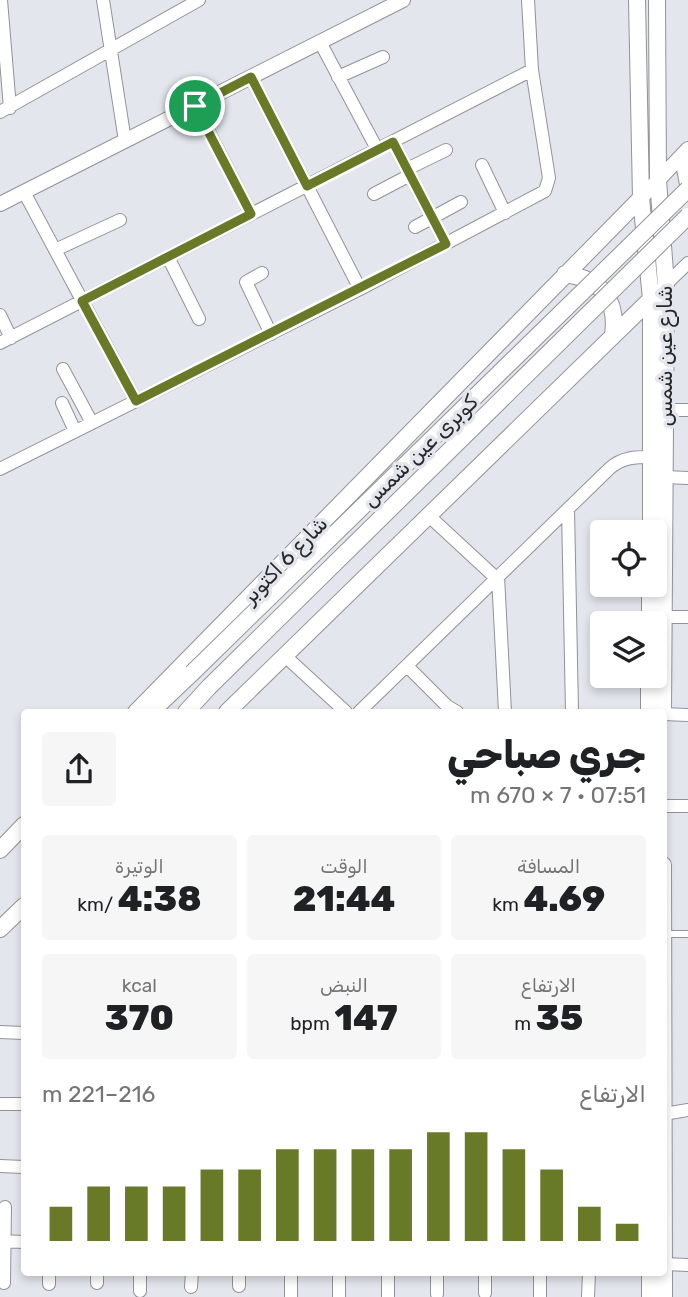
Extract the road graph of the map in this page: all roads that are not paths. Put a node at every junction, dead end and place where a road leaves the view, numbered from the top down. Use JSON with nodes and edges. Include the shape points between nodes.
{"nodes":[{"id":1,"x":1,"y":0,"type":"edge"},
{"id":2,"x":103,"y":0,"type":"edge"},
{"id":3,"x":198,"y":0,"type":"edge"},
{"id":4,"x":403,"y":0,"type":"edge"},
{"id":5,"x":528,"y":0,"type":"edge"},
{"id":6,"x":637,"y":0,"type":"edge"},
{"id":7,"x":657,"y":0,"type":"edge"},
{"id":8,"x":320,"y":42,"type":"junction"},
{"id":9,"x":111,"y":50,"type":"junction"},
{"id":10,"x":383,"y":57,"type":"dead end"},
{"id":11,"x":532,"y":70,"type":"junction"},
{"id":12,"x":251,"y":77,"type":"junction"},
{"id":13,"x":338,"y":77,"type":"junction"},
{"id":14,"x":195,"y":106,"type":"junction"},
{"id":15,"x":5,"y":110,"type":"edge"},
{"id":16,"x":125,"y":141,"type":"junction"},
{"id":17,"x":393,"y":142,"type":"junction"},
{"id":18,"x":377,"y":149,"type":"junction"},
{"id":19,"x":688,"y":149,"type":"edge"},
{"id":20,"x":446,"y":150,"type":"dead end"},
{"id":21,"x":482,"y":165,"type":"dead end"},
{"id":22,"x":409,"y":172,"type":"junction"},
{"id":23,"x":658,"y":180,"type":"junction"},
{"id":24,"x":307,"y":186,"type":"junction"},
{"id":25,"x":688,"y":189,"type":"edge"},
{"id":26,"x":24,"y":192,"type":"junction"},
{"id":27,"x":374,"y":194,"type":"dead end"},
{"id":28,"x":641,"y":198,"type":"junction"},
{"id":29,"x":461,"y":202,"type":"dead end"},
{"id":30,"x":0,"y":204,"type":"edge"},
{"id":31,"x":505,"y":213,"type":"junction"},
{"id":32,"x":251,"y":214,"type":"junction"},
{"id":33,"x":688,"y":216,"type":"edge"},
{"id":34,"x":432,"y":217,"type":"junction"},
{"id":35,"x":120,"y":220,"type":"dead end"},
{"id":36,"x":415,"y":227,"type":"dead end"},
{"id":37,"x":446,"y":244,"type":"junction"},
{"id":38,"x":55,"y":250,"type":"junction"},
{"id":39,"x":168,"y":257,"type":"junction"},
{"id":40,"x":688,"y":263,"type":"edge"},
{"id":41,"x":262,"y":273,"type":"dead end"},
{"id":42,"x":565,"y":274,"type":"junction"},
{"id":43,"x":666,"y":285,"type":"junction"},
{"id":44,"x":360,"y":289,"type":"junction"},
{"id":45,"x":651,"y":299,"type":"junction"},
{"id":46,"x":82,"y":301,"type":"junction"},
{"id":47,"x":0,"y":315,"type":"edge"},
{"id":48,"x":199,"y":319,"type":"dead end"},
{"id":49,"x":271,"y":334,"type":"junction"},
{"id":50,"x":613,"y":335,"type":"junction"},
{"id":51,"x":6,"y":340,"type":"edge"},
{"id":52,"x":63,"y":369,"type":"dead end"},
{"id":53,"x":136,"y":401,"type":"junction"},
{"id":54,"x":61,"y":403,"type":"dead end"},
{"id":55,"x":666,"y":410,"type":"junction"},
{"id":56,"x":688,"y":410,"type":"edge"},
{"id":57,"x":92,"y":423,"type":"junction"},
{"id":58,"x":75,"y":431,"type":"junction"},
{"id":59,"x":652,"y":457,"type":"junction"},
{"id":60,"x":1,"y":465,"type":"edge"},
{"id":61,"x":665,"y":477,"type":"junction"},
{"id":62,"x":688,"y":478,"type":"edge"},
{"id":63,"x":568,"y":509,"type":"junction"},
{"id":64,"x":429,"y":516,"type":"junction"},
{"id":65,"x":651,"y":520,"type":"edge"},
{"id":66,"x":497,"y":577,"type":"junction"},
{"id":67,"x":655,"y":611,"type":"edge"},
{"id":68,"x":688,"y":617,"type":"edge"},
{"id":69,"x":667,"y":618,"type":"edge"},
{"id":70,"x":285,"y":656,"type":"junction"},
{"id":71,"x":407,"y":666,"type":"junction"},
{"id":72,"x":649,"y":688,"type":"edge"},
{"id":73,"x":661,"y":688,"type":"edge"},
{"id":74,"x":139,"y":709,"type":"edge"},
{"id":75,"x":154,"y":709,"type":"edge"},
{"id":76,"x":189,"y":709,"type":"edge"},
{"id":77,"x":230,"y":709,"type":"edge"},
{"id":78,"x":343,"y":709,"type":"edge"},
{"id":79,"x":362,"y":709,"type":"edge"},
{"id":80,"x":452,"y":709,"type":"edge"},
{"id":81,"x":505,"y":709,"type":"edge"},
{"id":82,"x":572,"y":709,"type":"edge"},
{"id":83,"x":649,"y":709,"type":"edge"},
{"id":84,"x":663,"y":709,"type":"edge"},
{"id":85,"x":667,"y":713,"type":"edge"},
{"id":86,"x":688,"y":715,"type":"edge"},
{"id":87,"x":667,"y":806,"type":"edge"},
{"id":88,"x":688,"y":806,"type":"edge"},
{"id":89,"x":21,"y":828,"type":"edge"},
{"id":90,"x":0,"y":850,"type":"edge"},
{"id":91,"x":21,"y":909,"type":"edge"},
{"id":92,"x":0,"y":929,"type":"edge"},
{"id":93,"x":667,"y":934,"type":"edge"},
{"id":94,"x":688,"y":934,"type":"edge"},
{"id":95,"x":0,"y":1032,"type":"edge"},
{"id":96,"x":21,"y":1033,"type":"edge"},
{"id":97,"x":0,"y":1104,"type":"edge"},
{"id":98,"x":21,"y":1104,"type":"edge"},
{"id":99,"x":688,"y":1110,"type":"edge"},
{"id":100,"x":667,"y":1114,"type":"edge"},
{"id":101,"x":0,"y":1166,"type":"edge"},
{"id":102,"x":21,"y":1167,"type":"edge"},
{"id":103,"x":5,"y":1208,"type":"dead end"},
{"id":104,"x":2,"y":1242,"type":"edge"},
{"id":105,"x":21,"y":1242,"type":"edge"},
{"id":106,"x":667,"y":1264,"type":"edge"},
{"id":107,"x":688,"y":1265,"type":"edge"},
{"id":108,"x":140,"y":1276,"type":"edge"},
{"id":109,"x":192,"y":1276,"type":"edge"},
{"id":110,"x":239,"y":1276,"type":"edge"},
{"id":111,"x":291,"y":1276,"type":"edge"},
{"id":112,"x":339,"y":1276,"type":"edge"},
{"id":113,"x":388,"y":1276,"type":"edge"},
{"id":114,"x":438,"y":1276,"type":"edge"},
{"id":115,"x":485,"y":1276,"type":"edge"},
{"id":116,"x":540,"y":1276,"type":"edge"},
{"id":117,"x":589,"y":1276,"type":"edge"},
{"id":118,"x":650,"y":1276,"type":"edge"},
{"id":119,"x":664,"y":1276,"type":"edge"},
{"id":120,"x":4,"y":1283,"type":"dead end"},
{"id":121,"x":239,"y":1286,"type":"dead end"},
{"id":122,"x":191,"y":1287,"type":"dead end"},
{"id":123,"x":140,"y":1291,"type":"dead end"},
{"id":124,"x":485,"y":1293,"type":"dead end"},
{"id":125,"x":437,"y":1294,"type":"dead end"},
{"id":126,"x":291,"y":1297,"type":"edge"},
{"id":127,"x":339,"y":1297,"type":"edge"},
{"id":128,"x":388,"y":1297,"type":"edge"},
{"id":129,"x":540,"y":1297,"type":"edge"},
{"id":130,"x":588,"y":1297,"type":"edge"},
{"id":131,"x":650,"y":1297,"type":"edge"},
{"id":132,"x":664,"y":1297,"type":"edge"}],
"edges":[{"from":1,"to":15,"type":"street"},
{"from":2,"to":9,"type":"street"},
{"from":3,"to":9,"type":"street"},
{"from":4,"to":8,"type":"street"},
{"from":5,"to":11,"type":"street"},
{"from":6,"to":28,"type":"main road","name":"شارع عين شمس"},
{"from":7,"to":23,"type":"main road","name":"شارع عين شمس"},
{"from":8,"to":12,"type":"street"},
{"from":8,"to":13,"type":"street"},
{"from":9,"to":15,"type":"street"},
{"from":9,"to":16,"type":"street"},
{"from":10,"to":13,"type":"street"},
{"from":11,"to":17,"type":"street"},
{"from":11,"to":31,"type":"street","via":[[549,185]]},
{"from":12,"to":14,"type":"street"},
{"from":12,"to":24,"type":"street"},
{"from":13,"to":18,"type":"street"},
{"from":14,"to":16,"type":"street"},
{"from":14,"to":32,"type":"street"},
{"from":16,"to":26,"type":"street"},
{"from":17,"to":18,"type":"street"},
{"from":17,"to":22,"type":"street"},
{"from":18,"to":24,"type":"street"},
{"from":19,"to":23,"type":"street"},
{"from":19,"to":25,"type":"street","via":[[684,168]]},
{"from":20,"to":22,"type":"street"},
{"from":21,"to":31,"type":"street"},
{"from":22,"to":27,"type":"street"},
{"from":22,"to":34,"type":"street"},
{"from":23,"to":28,"type":"street"},
{"from":23,"to":43,"type":"main road","name":"شارع عين شمس"},
{"from":24,"to":32,"type":"street"},
{"from":24,"to":44,"type":"street"},
{"from":25,"to":75,"type":"main road","name":"كوبرى عين شمس","bridge":true},
{"from":26,"to":30,"type":"street"},
{"from":26,"to":38,"type":"street"},
{"from":28,"to":42,"type":"main road","name":"شارع 6 اكتوبر"},
{"from":28,"to":45,"type":"main road","name":"شارع عين شمس"},
{"from":29,"to":34,"type":"street"},
{"from":31,"to":37,"type":"street"},
{"from":32,"to":39,"type":"street"},
{"from":33,"to":76,"type":"main road","name":"كوبرى عين شمس","bridge":true},
{"from":34,"to":36,"type":"street"},
{"from":34,"to":37,"type":"street"},
{"from":35,"to":38,"type":"street"},
{"from":37,"to":44,"type":"street"},
{"from":38,"to":46,"type":"street"},
{"from":39,"to":46,"type":"street"},
{"from":39,"to":48,"type":"street"},
{"from":40,"to":43,"type":"street"},
{"from":41,"to":49,"type":"street","via":[[246,282]]},
{"from":42,"to":50,"type":"main road","via":[[587,279],[604,292],[615,320]]},
{"from":42,"to":74,"type":"main road","name":"شارع 6 اكتوبر"},
{"from":43,"to":45,"type":"street"},
{"from":43,"to":55,"type":"main road","name":"شارع عين شمس"},
{"from":44,"to":49,"type":"street"},
{"from":45,"to":50,"type":"main road"},
{"from":45,"to":59,"type":"main road","name":"شارع عين شمس"},
{"from":46,"to":51,"type":"street"},
{"from":46,"to":53,"type":"street"},
{"from":47,"to":51,"type":"street"},
{"from":49,"to":53,"type":"street"},
{"from":50,"to":64,"type":"main road"},
{"from":52,"to":57,"type":"street"},
{"from":53,"to":57,"type":"street"},
{"from":54,"to":58,"type":"street"},
{"from":55,"to":56,"type":"street"},
{"from":55,"to":61,"type":"main road","name":"شارع عين شمس"},
{"from":57,"to":58,"type":"street"},
{"from":58,"to":60,"type":"street"},
{"from":59,"to":63,"type":"street","via":[[618,461]]},
{"from":59,"to":65,"type":"main road","name":"شارع عين شمس"},
{"from":61,"to":62,"type":"street"},
{"from":61,"to":67,"type":"main road","name":"شارع عين شمس"},
{"from":63,"to":66,"type":"street"},
{"from":63,"to":82,"type":"street"},
{"from":64,"to":66,"type":"street"},
{"from":64,"to":70,"type":"main road"},
{"from":66,"to":71,"type":"street"},
{"from":66,"to":81,"type":"street"},
{"from":68,"to":69,"type":"street"},
{"from":70,"to":77,"type":"main road"},
{"from":70,"to":78,"type":"street"},
{"from":71,"to":79,"type":"street"},
{"from":71,"to":80,"type":"street"},
{"from":72,"to":83,"type":"main road"},
{"from":73,"to":84,"type":"main road","name":"شارع عين شمس"},
{"from":85,"to":86,"type":"street"},
{"from":87,"to":88,"type":"street"},
{"from":89,"to":90,"type":"main road"},
{"from":91,"to":92,"type":"main road"},
{"from":93,"to":94,"type":"lane"},
{"from":95,"to":96,"type":"street"},
{"from":97,"to":98,"type":"street"},
{"from":99,"to":100,"type":"street"},
{"from":101,"to":102,"type":"street"},
{"from":103,"to":104,"type":"street"},
{"from":104,"to":105,"type":"street"},
{"from":104,"to":120,"type":"street"},
{"from":106,"to":107,"type":"street"},
{"from":108,"to":123,"type":"street"},
{"from":109,"to":122,"type":"street"},
{"from":110,"to":121,"type":"street"},
{"from":111,"to":126,"type":"street"},
{"from":112,"to":127,"type":"street"},
{"from":113,"to":128,"type":"street"},
{"from":114,"to":125,"type":"street"},
{"from":115,"to":124,"type":"street"},
{"from":116,"to":129,"type":"street"},
{"from":117,"to":130,"type":"street"},
{"from":118,"to":131,"type":"main road"},
{"from":119,"to":132,"type":"main road"}]}
